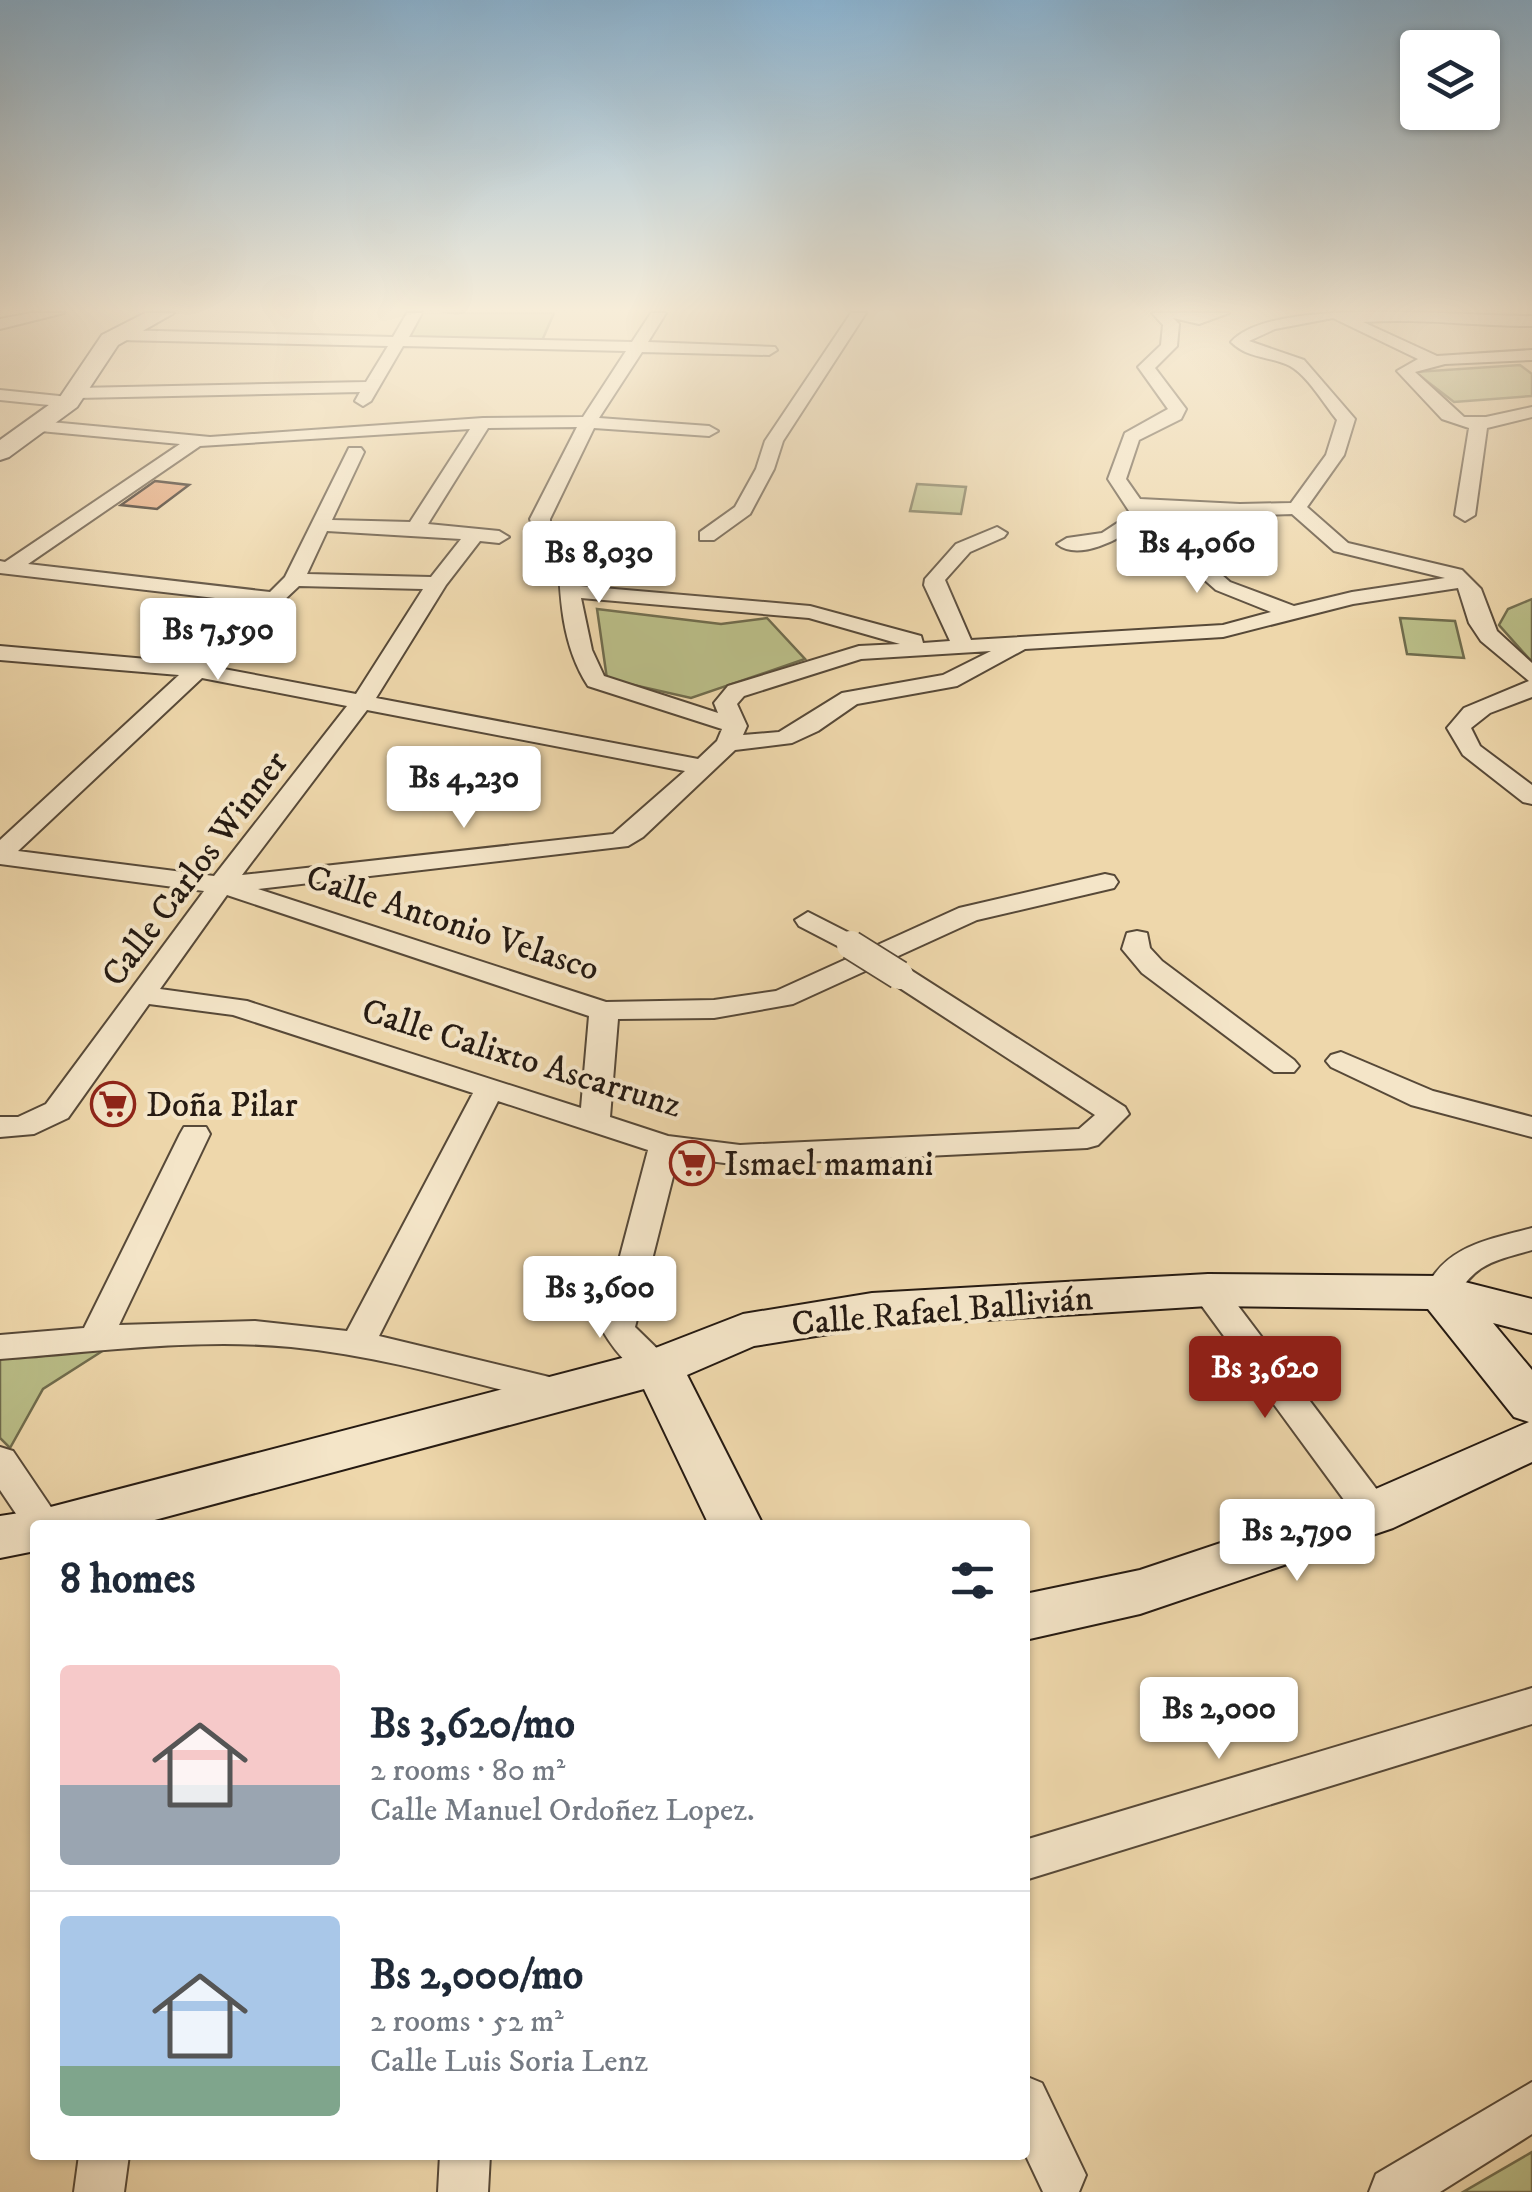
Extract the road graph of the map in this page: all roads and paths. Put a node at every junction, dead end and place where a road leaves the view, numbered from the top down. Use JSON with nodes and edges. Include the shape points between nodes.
{"nodes":[{"id":1,"x":53,"y":415,"type":"edge"},
{"id":2,"x":347,"y":415,"type":"edge"},
{"id":3,"x":593,"y":415,"type":"edge"},
{"id":4,"x":791,"y":415,"type":"edge"},
{"id":5,"x":1175,"y":415,"type":"edge"},
{"id":6,"x":1343,"y":415,"type":"edge"},
{"id":7,"x":1447,"y":415,"type":"edge"},
{"id":8,"x":1519,"y":415,"type":"edge"},
{"id":9,"x":588,"y":422,"type":"junction"},
{"id":10,"x":483,"y":424,"type":"junction"},
{"id":11,"x":40,"y":426,"type":"junction"},
{"id":12,"x":1478,"y":426,"type":"junction"},
{"id":13,"x":384,"y":429,"type":"junction"},
{"id":14,"x":709,"y":431,"type":"dead end"},
{"id":15,"x":332,"y":433,"type":"junction"},
{"id":16,"x":196,"y":442,"type":"junction"},
{"id":17,"x":0,"y":452,"type":"edge"},
{"id":18,"x":355,"y":452,"type":"junction"},
{"id":19,"x":1297,"y":508,"type":"junction"},
{"id":20,"x":1138,"y":509,"type":"junction"},
{"id":21,"x":1465,"y":515,"type":"dead end"},
{"id":22,"x":321,"y":525,"type":"junction"},
{"id":23,"x":416,"y":528,"type":"junction"},
{"id":24,"x":997,"y":533,"type":"dead end"},
{"id":25,"x":707,"y":536,"type":"dead end"},
{"id":26,"x":1068,"y":544,"type":"dead end"},
{"id":27,"x":4,"y":568,"type":"edge"},
{"id":28,"x":294,"y":580,"type":"junction"},
{"id":29,"x":1464,"y":581,"type":"junction"},
{"id":30,"x":438,"y":583,"type":"junction"},
{"id":31,"x":571,"y":591,"type":"junction"},
{"id":32,"x":272,"y":598,"type":"junction"},
{"id":33,"x":1292,"y":613,"type":"junction"},
{"id":34,"x":1022,"y":644,"type":"junction"},
{"id":35,"x":963,"y":645,"type":"junction"},
{"id":36,"x":928,"y":646,"type":"junction"},
{"id":37,"x":0,"y":653,"type":"edge"},
{"id":38,"x":194,"y":670,"type":"junction"},
{"id":39,"x":1532,"y":675,"type":"edge"},
{"id":40,"x":1532,"y":686,"type":"edge"},
{"id":41,"x":363,"y":700,"type":"junction"},
{"id":42,"x":732,"y":735,"type":"junction"},
{"id":43,"x":703,"y":767,"type":"junction"},
{"id":44,"x":1532,"y":796,"type":"edge"},
{"id":45,"x":0,"y":855,"type":"edge"},
{"id":46,"x":1105,"y":882,"type":"dead end"},
{"id":47,"x":221,"y":885,"type":"junction"},
{"id":48,"x":808,"y":920,"type":"dead end"},
{"id":49,"x":1137,"y":939,"type":"dead end"},
{"id":50,"x":142,"y":995,"type":"junction"},
{"id":51,"x":604,"y":1011,"type":"junction"},
{"id":52,"x":1341,"y":1061,"type":"dead end"},
{"id":53,"x":1284,"y":1066,"type":"dead end"},
{"id":54,"x":490,"y":1088,"type":"junction"},
{"id":55,"x":596,"y":1120,"type":"junction"},
{"id":56,"x":11,"y":1127,"type":"edge"},
{"id":57,"x":1532,"y":1127,"type":"edge"},
{"id":58,"x":195,"y":1134,"type":"dead end"},
{"id":59,"x":665,"y":1145,"type":"junction"},
{"id":60,"x":1532,"y":1239,"type":"edge"},
{"id":61,"x":1208,"y":1290,"type":"junction"},
{"id":62,"x":1441,"y":1293,"type":"junction"},
{"id":63,"x":1532,"y":1316,"type":"edge"},
{"id":64,"x":95,"y":1340,"type":"junction"},
{"id":65,"x":358,"y":1344,"type":"junction"},
{"id":66,"x":0,"y":1347,"type":"edge"},
{"id":67,"x":658,"y":1367,"type":"junction"},
{"id":68,"x":564,"y":1393,"type":"junction"},
{"id":69,"x":1532,"y":1404,"type":"edge"},
{"id":70,"x":1532,"y":1440,"type":"edge"},
{"id":71,"x":0,"y":1460,"type":"edge"},
{"id":72,"x":1374,"y":1513,"type":"junction"},
{"id":73,"x":41,"y":1520,"type":"edge"},
{"id":74,"x":77,"y":1520,"type":"edge"},
{"id":75,"x":734,"y":1520,"type":"edge"},
{"id":76,"x":30,"y":1531,"type":"edge"},
{"id":77,"x":0,"y":1536,"type":"edge"},
{"id":78,"x":1030,"y":1616,"type":"edge"},
{"id":79,"x":1532,"y":1706,"type":"edge"},
{"id":80,"x":1030,"y":1858,"type":"edge"},
{"id":81,"x":1532,"y":2106,"type":"edge"},
{"id":82,"x":1030,"y":2110,"type":"edge"},
{"id":83,"x":103,"y":2160,"type":"edge"},
{"id":84,"x":464,"y":2160,"type":"edge"},
{"id":85,"x":1062,"y":2176,"type":"dead end"},
{"id":86,"x":99,"y":2192,"type":"edge"},
{"id":87,"x":463,"y":2192,"type":"edge"},
{"id":88,"x":1394,"y":2192,"type":"edge"}],
"edges":[{"from":1,"to":11,"type":"street"},
{"from":2,"to":15,"type":"street"},
{"from":3,"to":9,"type":"street"},
{"from":4,"to":25,"type":"street","via":[[743,510]]},
{"from":5,"to":20,"type":"street","via":[[1138,430],[1128,442],[1117,479]]},
{"from":6,"to":19,"type":"street","via":[[1346,430]]},
{"from":7,"to":12,"type":"street"},
{"from":8,"to":12,"type":"street"},
{"from":9,"to":10,"type":"street"},
{"from":9,"to":14,"type":"street"},
{"from":9,"to":31,"type":"street","via":[[540,519],[547,534],[568,546]]},
{"from":10,"to":13,"type":"street"},
{"from":10,"to":23,"type":"street"},
{"from":11,"to":16,"type":"street"},
{"from":11,"to":17,"type":"street"},
{"from":12,"to":21,"type":"street","via":[[1480,453]]},
{"from":13,"to":15,"type":"street"},
{"from":13,"to":18,"type":"street","via":[[377,445]]},
{"from":15,"to":16,"type":"street"},
{"from":15,"to":18,"type":"street","via":[[331,448]]},
{"from":16,"to":27,"type":"street"},
{"from":18,"to":22,"type":"street"},
{"from":19,"to":20,"type":"street"},
{"from":19,"to":29,"type":"street","via":[[1341,547]]},
{"from":20,"to":26,"type":"street","via":[[1108,538]]},
{"from":20,"to":33,"type":"street","via":[[1223,586]]},
{"from":22,"to":23,"type":"street"},
{"from":22,"to":28,"type":"street"},
{"from":23,"to":30,"type":"street","name":"Calle Carlos Winner","via":[[487,536]]},
{"from":24,"to":35,"type":"street","via":[[964,548],[934,579]]},
{"from":27,"to":32,"type":"street"},
{"from":28,"to":30,"type":"street"},
{"from":28,"to":32,"type":"street"},
{"from":29,"to":33,"type":"street"},
{"from":29,"to":39,"type":"street","via":[[1489,636]]},
{"from":30,"to":41,"type":"street","name":"Calle Carlos Winner"},
{"from":31,"to":36,"type":"street","via":[[824,614]]},
{"from":31,"to":42,"type":"street","via":[[596,681]]},
{"from":32,"to":38,"type":"street"},
{"from":33,"to":34,"type":"street","via":[[1223,631]]},
{"from":34,"to":35,"type":"street"},
{"from":34,"to":42,"type":"street","via":[[948,681],[850,698],[784,738]]},
{"from":35,"to":36,"type":"street"},
{"from":36,"to":42,"type":"street","via":[[859,652],[749,685],[725,703]]},
{"from":37,"to":38,"type":"street"},
{"from":38,"to":41,"type":"street"},
{"from":38,"to":45,"type":"street"},
{"from":40,"to":44,"type":"street","via":[[1472,714],[1460,728],[1471,750]]},
{"from":41,"to":43,"type":"street"},
{"from":41,"to":47,"type":"street","name":"Calle Carlos Winner"},
{"from":42,"to":43,"type":"street"},
{"from":43,"to":47,"type":"street","via":[[618,841]]},
{"from":45,"to":47,"type":"street","name":"Calle Antonio Velasco"},
{"from":46,"to":51,"type":"street","name":"Calle Antonio Velasco","via":[[968,914],[783,998],[714,1009]]},
{"from":47,"to":50,"type":"street","name":"Calle Carlos Winner"},
{"from":47,"to":51,"type":"street","name":"Calle Antonio Velasco"},
{"from":48,"to":59,"type":"street","name":"Calle Calixto Ascarrunz","bridge":true,"via":[[1114,1114],[1087,1138],[740,1155]]},
{"from":49,"to":53,"type":"street","via":[[1136,949],[1152,967]]},
{"from":50,"to":54,"type":"street","name":"Calle Calixto Ascarrunz","via":[[237,1007]]},
{"from":50,"to":56,"type":"street","name":"Calle Carlos Winner","via":[[58,1111]]},
{"from":51,"to":55,"type":"street"},
{"from":52,"to":57,"type":"street","via":[[1422,1098]]},
{"from":54,"to":55,"type":"street","name":"Calle Calixto Ascarrunz"},
{"from":54,"to":65,"type":"street"},
{"from":55,"to":59,"type":"street","name":"Calle Calixto Ascarrunz"},
{"from":58,"to":64,"type":"street"},
{"from":59,"to":67,"type":"street","via":[[618,1328]]},
{"from":60,"to":62,"type":"street","via":[[1454,1268]]},
{"from":61,"to":62,"type":"street","name":"Calle Rafael Ballivián"},
{"from":61,"to":67,"type":"street","name":"Calle Rafael Ballivián","via":[[819,1317],[743,1331]]},
{"from":61,"to":72,"type":"street"},
{"from":62,"to":63,"type":"street","name":"Calle Rafael Ballivián"},
{"from":62,"to":69,"type":"street"},
{"from":64,"to":65,"type":"street","via":[[270,1335]]},
{"from":64,"to":66,"type":"street"},
{"from":65,"to":68,"type":"street"},
{"from":67,"to":68,"type":"street","name":"Calle Rafael Ballivián"},
{"from":67,"to":75,"type":"street"},
{"from":68,"to":74,"type":"street","name":"Calle Rafael Ballivián"},
{"from":70,"to":72,"type":"street"},
{"from":71,"to":73,"type":"street"},
{"from":72,"to":78,"type":"street","via":[[1140,1592]]},
{"from":76,"to":77,"type":"street"},
{"from":79,"to":80,"type":"street"},
{"from":81,"to":88,"type":"street"},
{"from":82,"to":85,"type":"street"},
{"from":83,"to":86,"type":"street"},
{"from":84,"to":87,"type":"street"}]}
